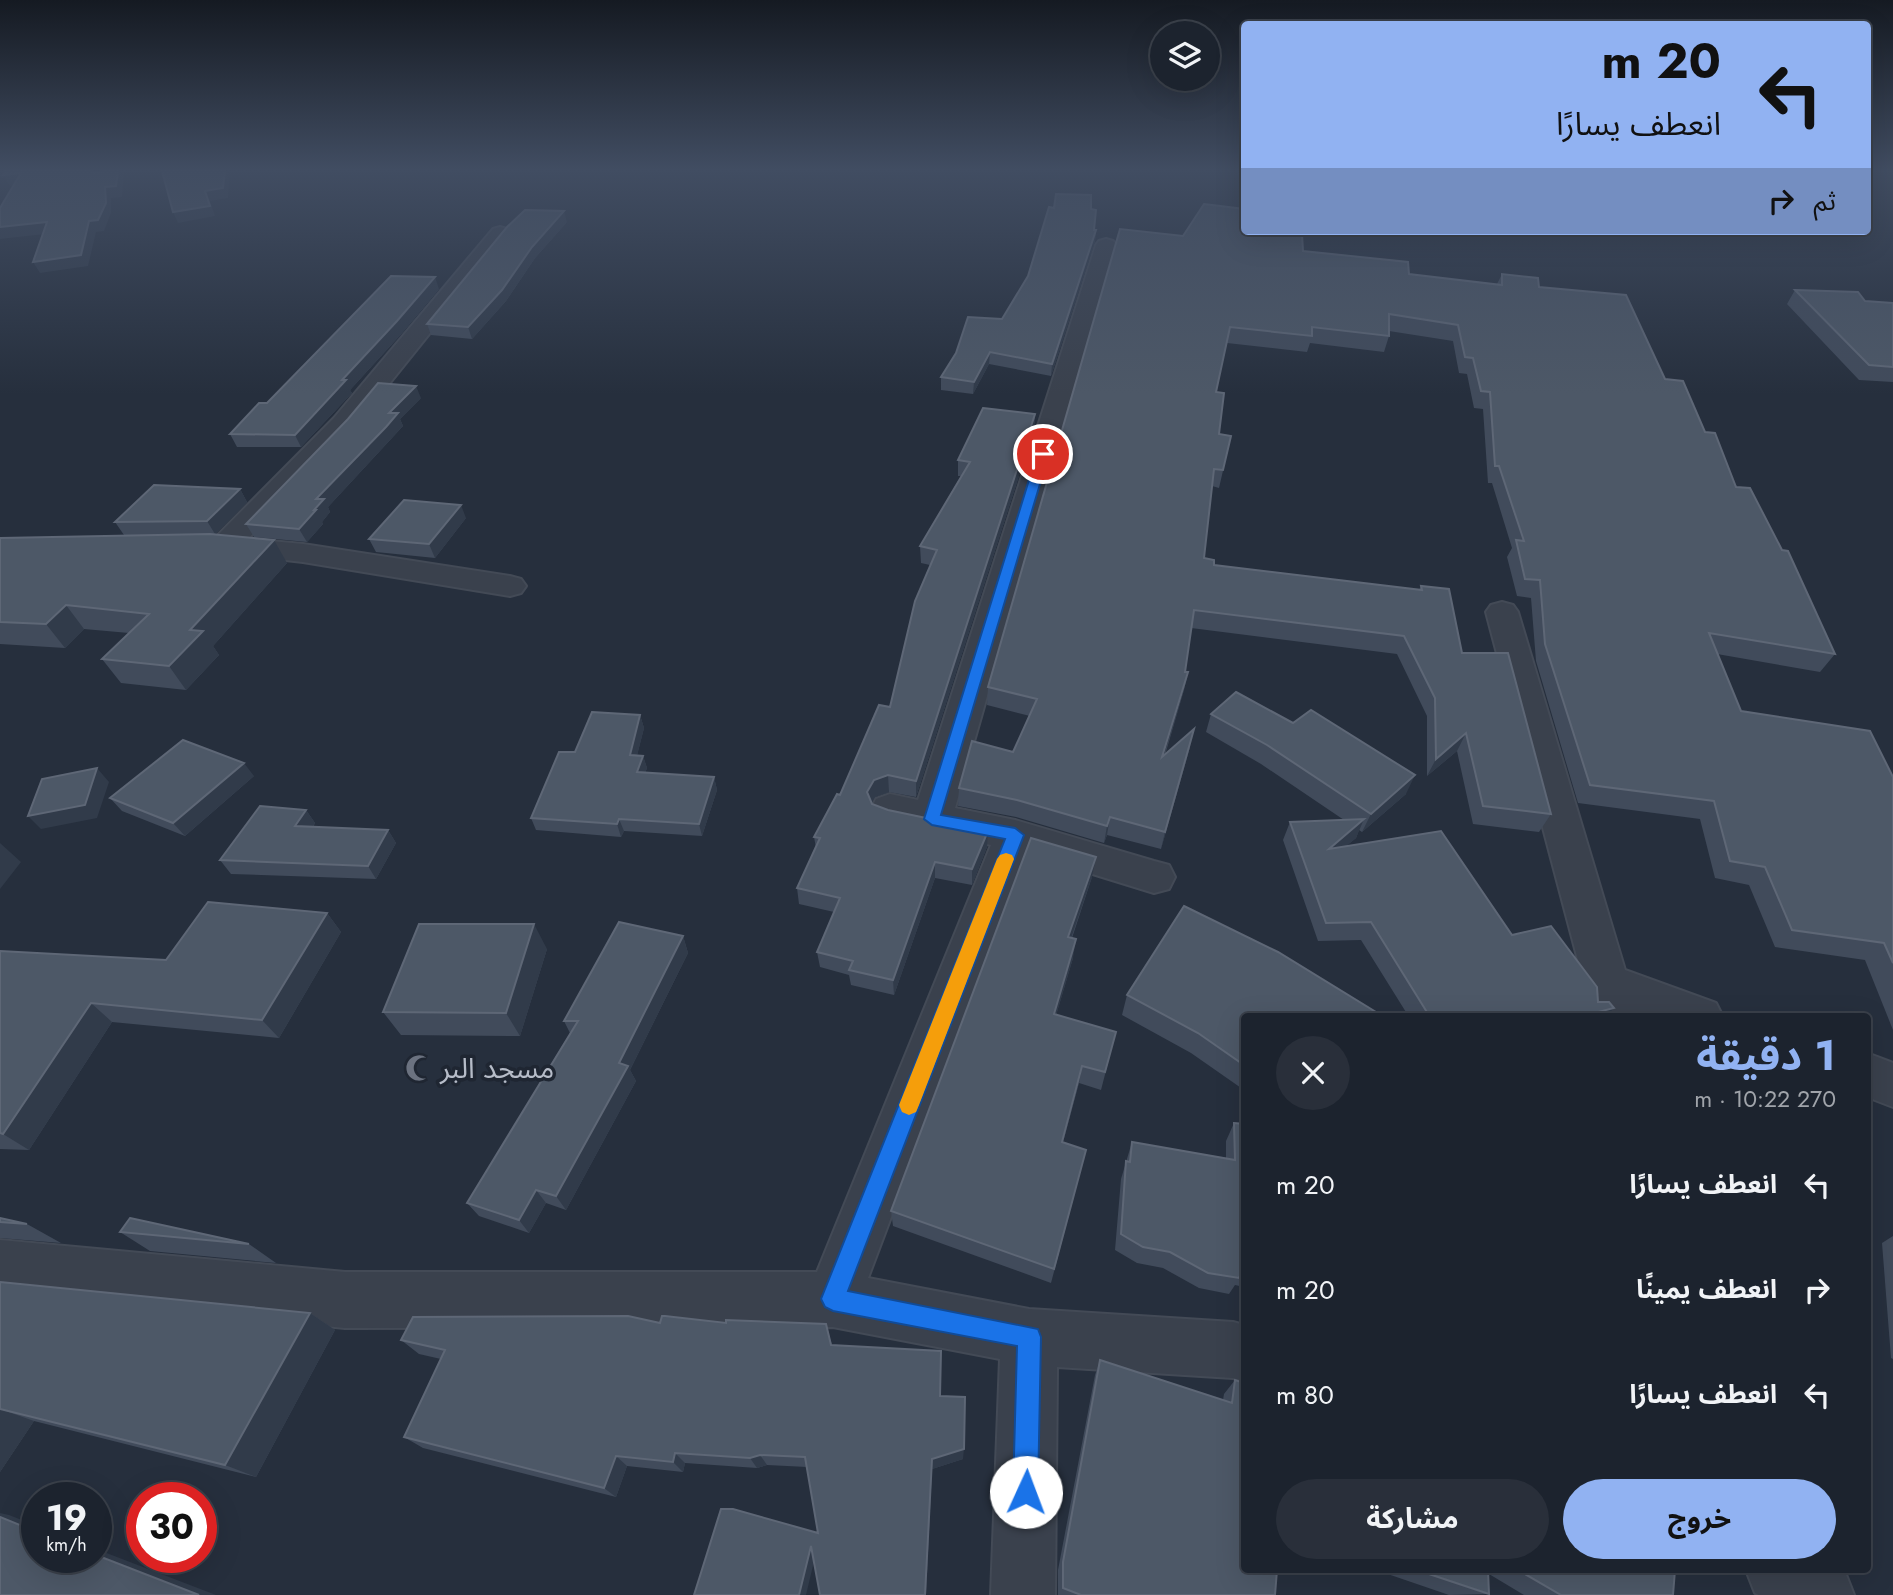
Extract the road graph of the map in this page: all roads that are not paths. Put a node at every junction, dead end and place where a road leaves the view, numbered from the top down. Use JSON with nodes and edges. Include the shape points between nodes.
{"nodes":[{"id":1,"x":490,"y":245,"type":"edge"},
{"id":2,"x":1106,"y":245,"type":"dead end"},
{"id":3,"x":510,"y":586,"type":"dead end"},
{"id":4,"x":1502,"y":612,"type":"dead end"},
{"id":5,"x":890,"y":809,"type":"edge"},
{"id":6,"x":932,"y":819,"type":"junction"},
{"id":7,"x":1015,"y":835,"type":"junction"},
{"id":8,"x":1154,"y":877,"type":"dead end"},
{"id":9,"x":1607,"y":1000,"type":"edge"},
{"id":10,"x":1678,"y":1013,"type":"edge"},
{"id":11,"x":1871,"y":1077,"type":"edge"},
{"id":12,"x":1893,"y":1084,"type":"edge"},
{"id":13,"x":0,"y":1267,"type":"edge"},
{"id":14,"x":833,"y":1299,"type":"junction"},
{"id":15,"x":1029,"y":1337,"type":"junction"},
{"id":16,"x":1241,"y":1352,"type":"edge"},
{"id":17,"x":1783,"y":1573,"type":"edge"},
{"id":18,"x":1023,"y":1595,"type":"edge"},
{"id":19,"x":1822,"y":1595,"type":"edge"}],
"edges":[{"from":1,"to":3,"type":"street","via":[[343,424],[211,546],[303,553]]},
{"from":2,"to":6,"type":"street"},
{"from":4,"to":9,"type":"street"},
{"from":5,"to":6,"type":"street"},
{"from":6,"to":7,"type":"street"},
{"from":7,"to":8,"type":"street"},
{"from":7,"to":14,"type":"street"},
{"from":9,"to":10,"type":"street"},
{"from":11,"to":12,"type":"street"},
{"from":13,"to":14,"type":"street","via":[[345,1300]]},
{"from":14,"to":15,"type":"street"},
{"from":15,"to":16,"type":"street"},
{"from":15,"to":18,"type":"street"},
{"from":17,"to":19,"type":"street"}]}
